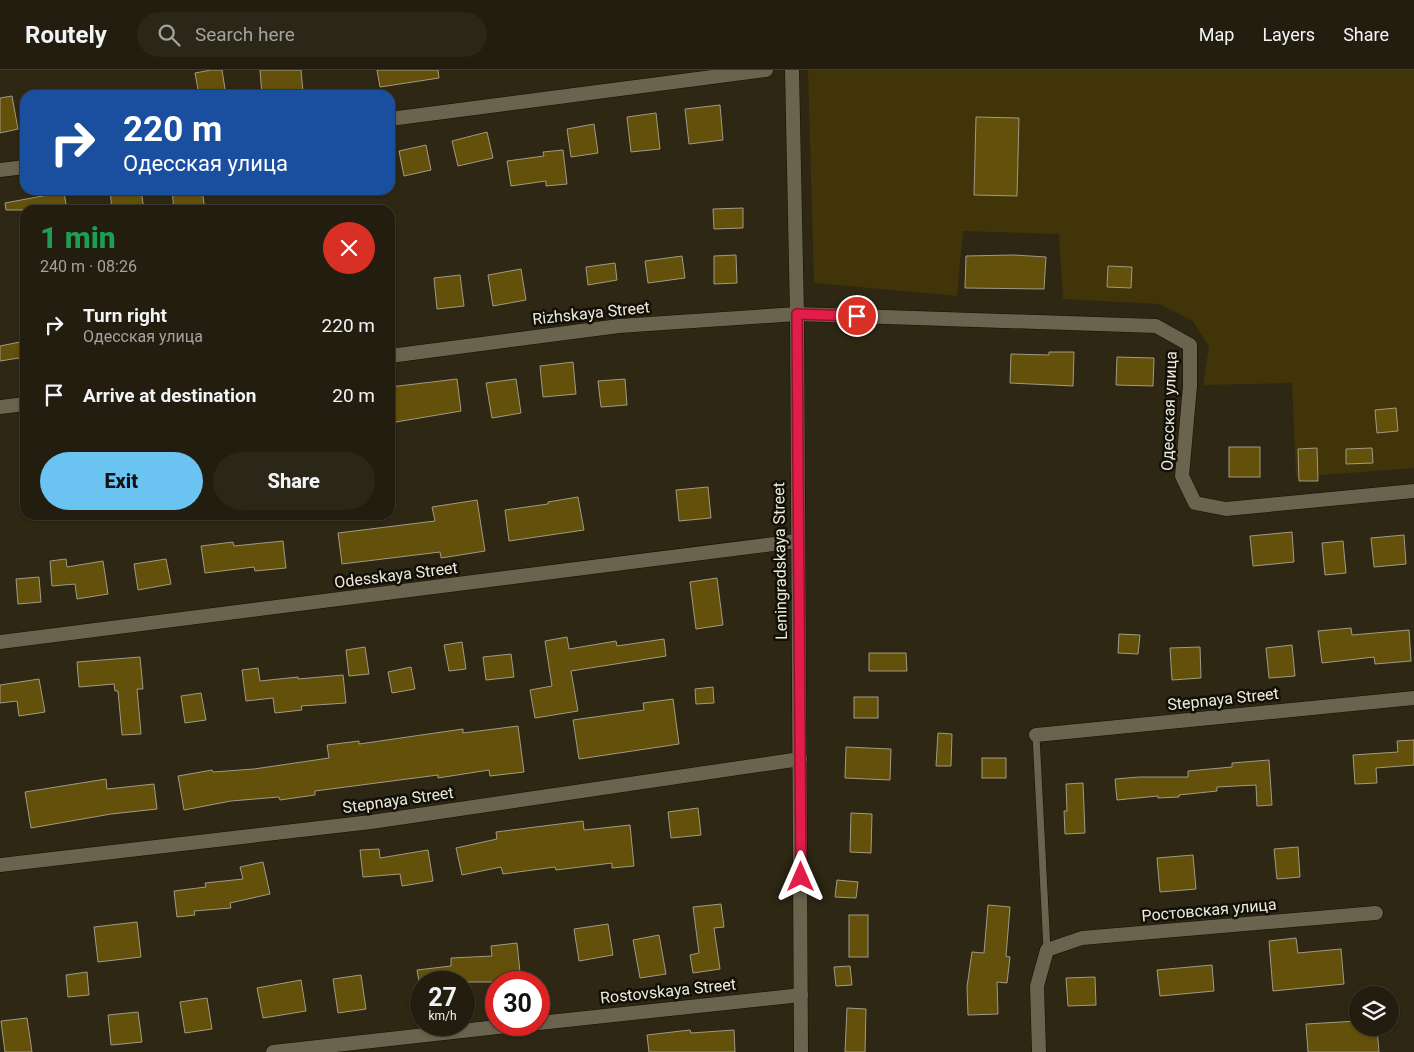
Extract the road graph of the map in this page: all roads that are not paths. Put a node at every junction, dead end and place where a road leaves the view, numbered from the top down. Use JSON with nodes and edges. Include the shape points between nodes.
{"nodes":[{"id":1,"x":766,"y":70,"type":"edge"},
{"id":2,"x":792,"y":70,"type":"edge"},
{"id":3,"x":395,"y":118,"type":"edge"},
{"id":4,"x":20,"y":168,"type":"edge"},
{"id":5,"x":0,"y":170,"type":"edge"},
{"id":6,"x":797,"y":314,"type":"junction"},
{"id":7,"x":395,"y":355,"type":"edge"},
{"id":8,"x":20,"y":405,"type":"edge"},
{"id":9,"x":0,"y":407,"type":"edge"},
{"id":10,"x":1414,"y":491,"type":"edge"},
{"id":11,"x":797,"y":541,"type":"junction"},
{"id":12,"x":0,"y":642,"type":"edge"},
{"id":13,"x":1414,"y":698,"type":"edge"},
{"id":14,"x":1036,"y":735,"type":"joint"},
{"id":15,"x":800,"y":759,"type":"junction"},
{"id":16,"x":0,"y":865,"type":"edge"},
{"id":17,"x":1376,"y":913,"type":"dead end"},
{"id":18,"x":1047,"y":950,"type":"junction"},
{"id":19,"x":801,"y":995,"type":"junction"},
{"id":20,"x":550,"y":1021,"type":"edge"},
{"id":21,"x":485,"y":1028,"type":"edge"},
{"id":22,"x":273,"y":1052,"type":"edge"},
{"id":23,"x":801,"y":1052,"type":"edge"},
{"id":24,"x":1039,"y":1052,"type":"edge"}],
"edges":[{"from":1,"to":3,"type":"street"},
{"from":2,"to":6,"type":"street","name":"Leningradskaya Street"},
{"from":4,"to":5,"type":"street"},
{"from":6,"to":7,"type":"street","name":"Rizhskaya Street","via":[[619,326]]},
{"from":6,"to":10,"type":"street","name":"Одесская улица","via":[[1156,326],[1190,345],[1182,476],[1195,503],[1226,509]]},
{"from":6,"to":11,"type":"street","name":"Leningradskaya Street"},
{"from":8,"to":9,"type":"street"},
{"from":11,"to":12,"type":"street","name":"Odesskaya Street"},
{"from":11,"to":15,"type":"street","name":"Leningradskaya Street"},
{"from":13,"to":14,"type":"street","name":"Stepnaya Street"},
{"from":14,"to":18,"type":"lane"},
{"from":15,"to":16,"type":"street","name":"Stepnaya Street","via":[[371,822]]},
{"from":15,"to":19,"type":"street","name":"Leningradskaya Street"},
{"from":17,"to":18,"type":"street","name":"Ростовская улица","via":[[1082,938]]},
{"from":18,"to":24,"type":"street","via":[[1037,986]]},
{"from":19,"to":20,"type":"street","name":"Rostovskaya Street"},
{"from":19,"to":23,"type":"street","name":"Leningradskaya Street"},
{"from":21,"to":22,"type":"street"}]}
